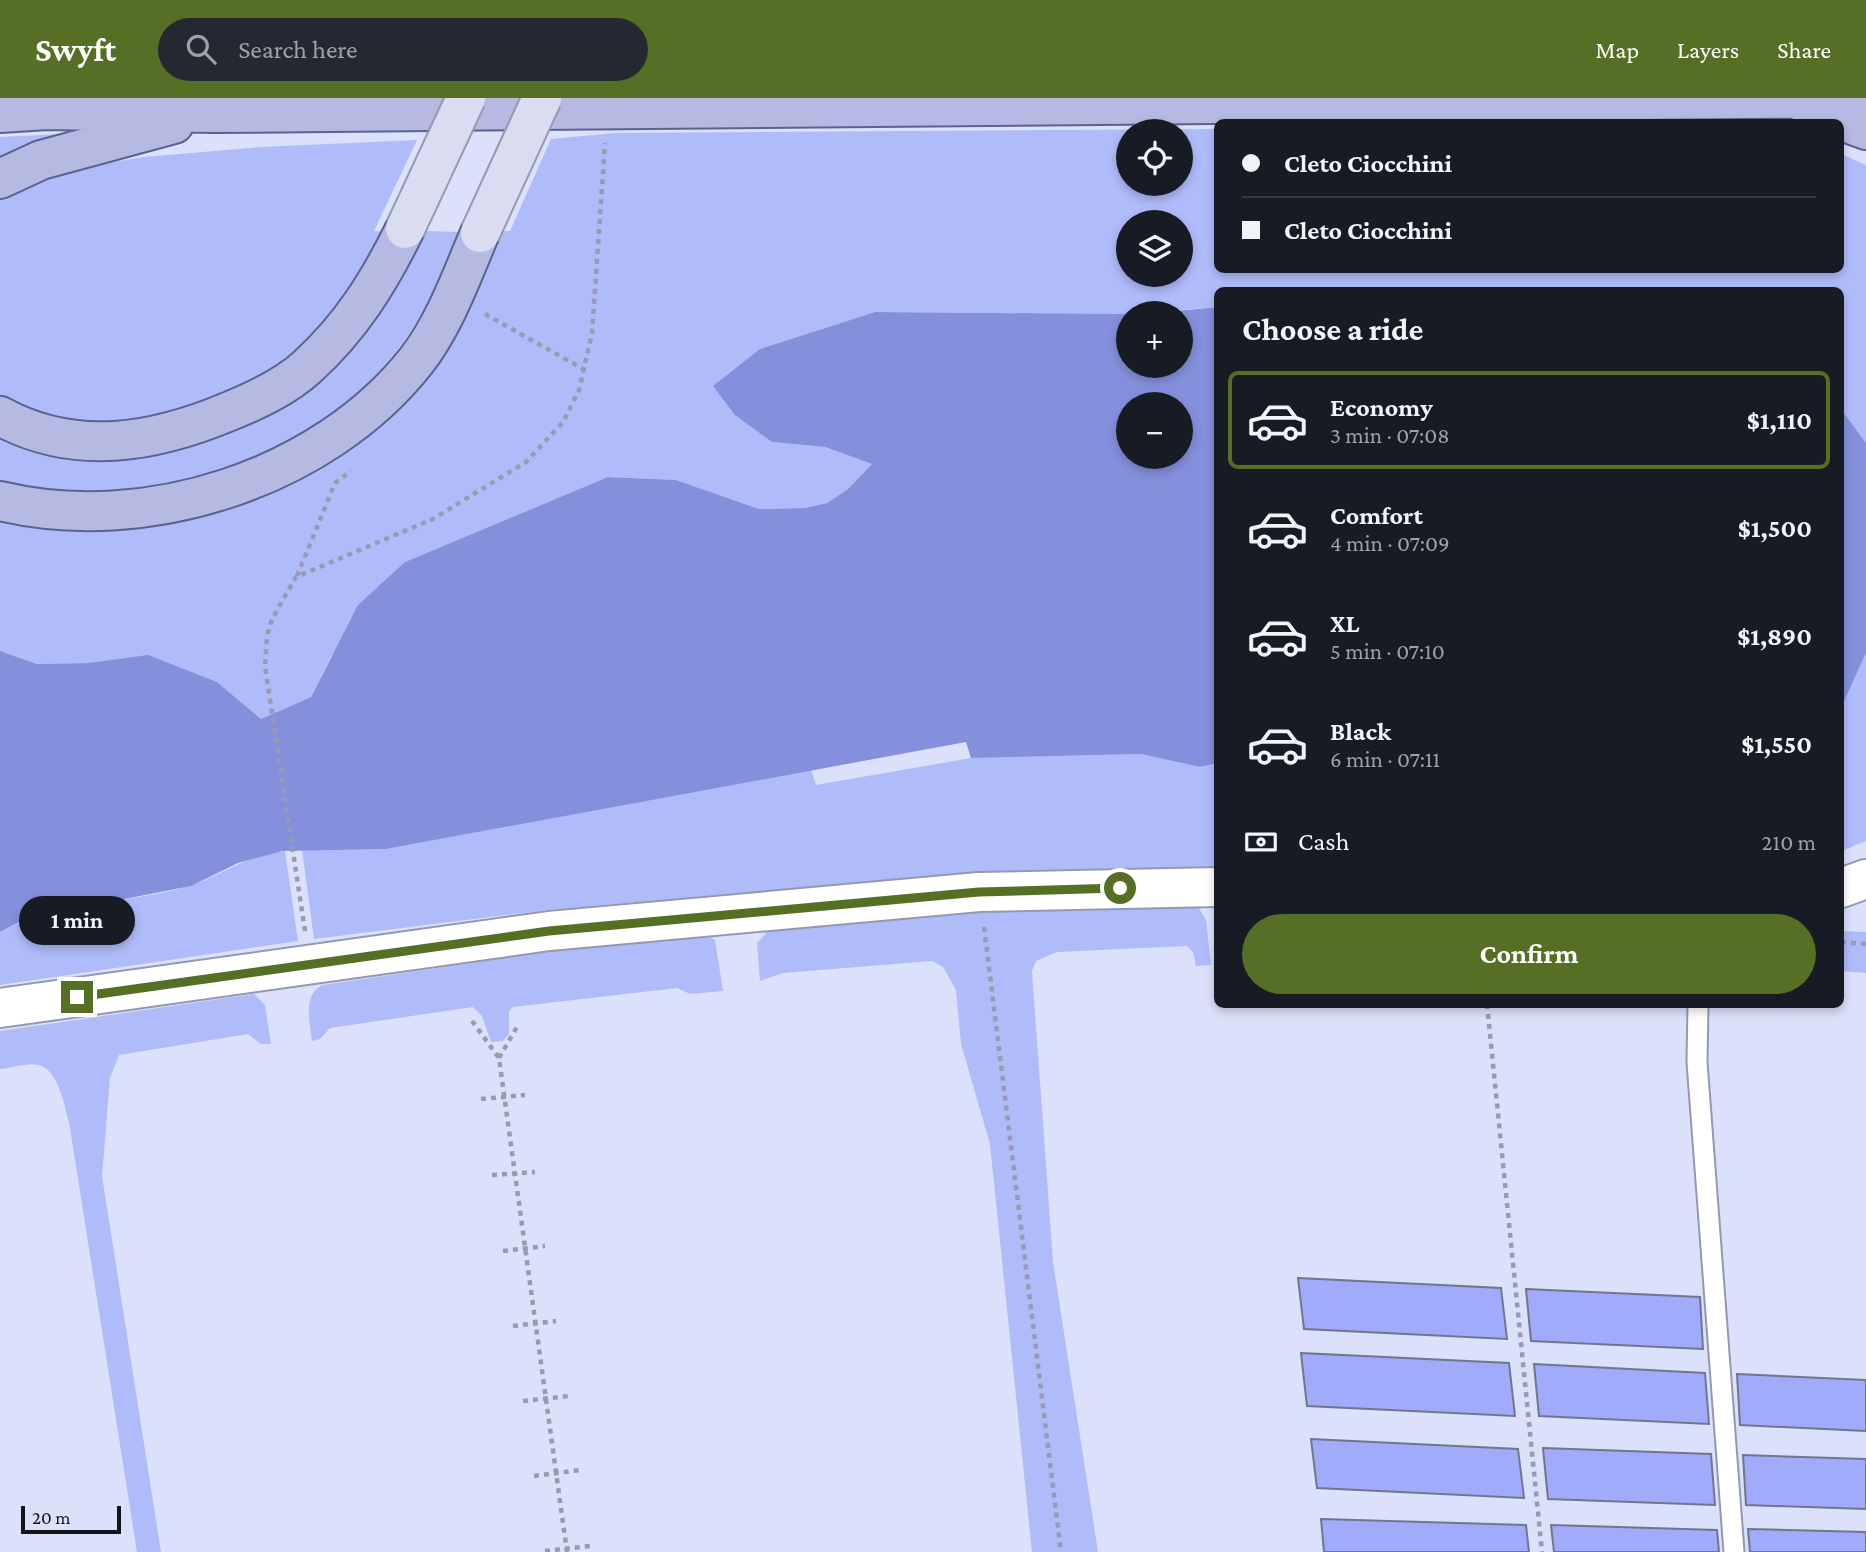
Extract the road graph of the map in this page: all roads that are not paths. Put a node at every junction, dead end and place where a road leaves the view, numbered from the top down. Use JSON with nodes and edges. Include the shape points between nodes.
{"nodes":[{"id":1,"x":466,"y":98,"type":"edge"},
{"id":2,"x":542,"y":98,"type":"edge"},
{"id":3,"x":1866,"y":98,"type":"edge"},
{"id":4,"x":1776,"y":99,"type":"edge"},
{"id":5,"x":0,"y":113,"type":"edge"},
{"id":6,"x":215,"y":113,"type":"junction"},
{"id":7,"x":1834,"y":119,"type":"edge"},
{"id":8,"x":1844,"y":122,"type":"edge"},
{"id":9,"x":1866,"y":130,"type":"edge"},
{"id":10,"x":0,"y":179,"type":"edge"},
{"id":11,"x":0,"y":416,"type":"edge"},
{"id":12,"x":0,"y":501,"type":"edge"},
{"id":13,"x":1866,"y":879,"type":"edge"},
{"id":14,"x":1214,"y":887,"type":"edge"},
{"id":15,"x":1844,"y":887,"type":"edge"},
{"id":16,"x":1844,"y":908,"type":"edge"},
{"id":17,"x":1866,"y":909,"type":"edge"},
{"id":18,"x":0,"y":1008,"type":"edge"},
{"id":19,"x":1698,"y":1008,"type":"edge"},
{"id":20,"x":1734,"y":1552,"type":"edge"}],
"edges":[{"from":1,"to":11,"type":"main road","bridge":true,"via":[[373,291],[337,337],[288,382],[246,405],[172,432],[111,442],[45,436]]},
{"from":2,"to":12,"type":"main road","bridge":true,"via":[[434,333],[416,360],[366,410],[282,466],[219,491],[151,508],[73,511]]},
{"from":3,"to":4,"type":"main road"},
{"from":4,"to":6,"type":"main road"},
{"from":4,"to":7,"type":"main road"},
{"from":5,"to":6,"type":"main road"},
{"from":6,"to":10,"type":"main road","via":[[41,160]]},
{"from":8,"to":9,"type":"main road"},
{"from":13,"to":15,"type":"street"},
{"from":14,"to":18,"type":"street","via":[[979,892],[549,931]]},
{"from":16,"to":17,"type":"street"},
{"from":19,"to":20,"type":"lane","via":[[1697,1062]]}]}
